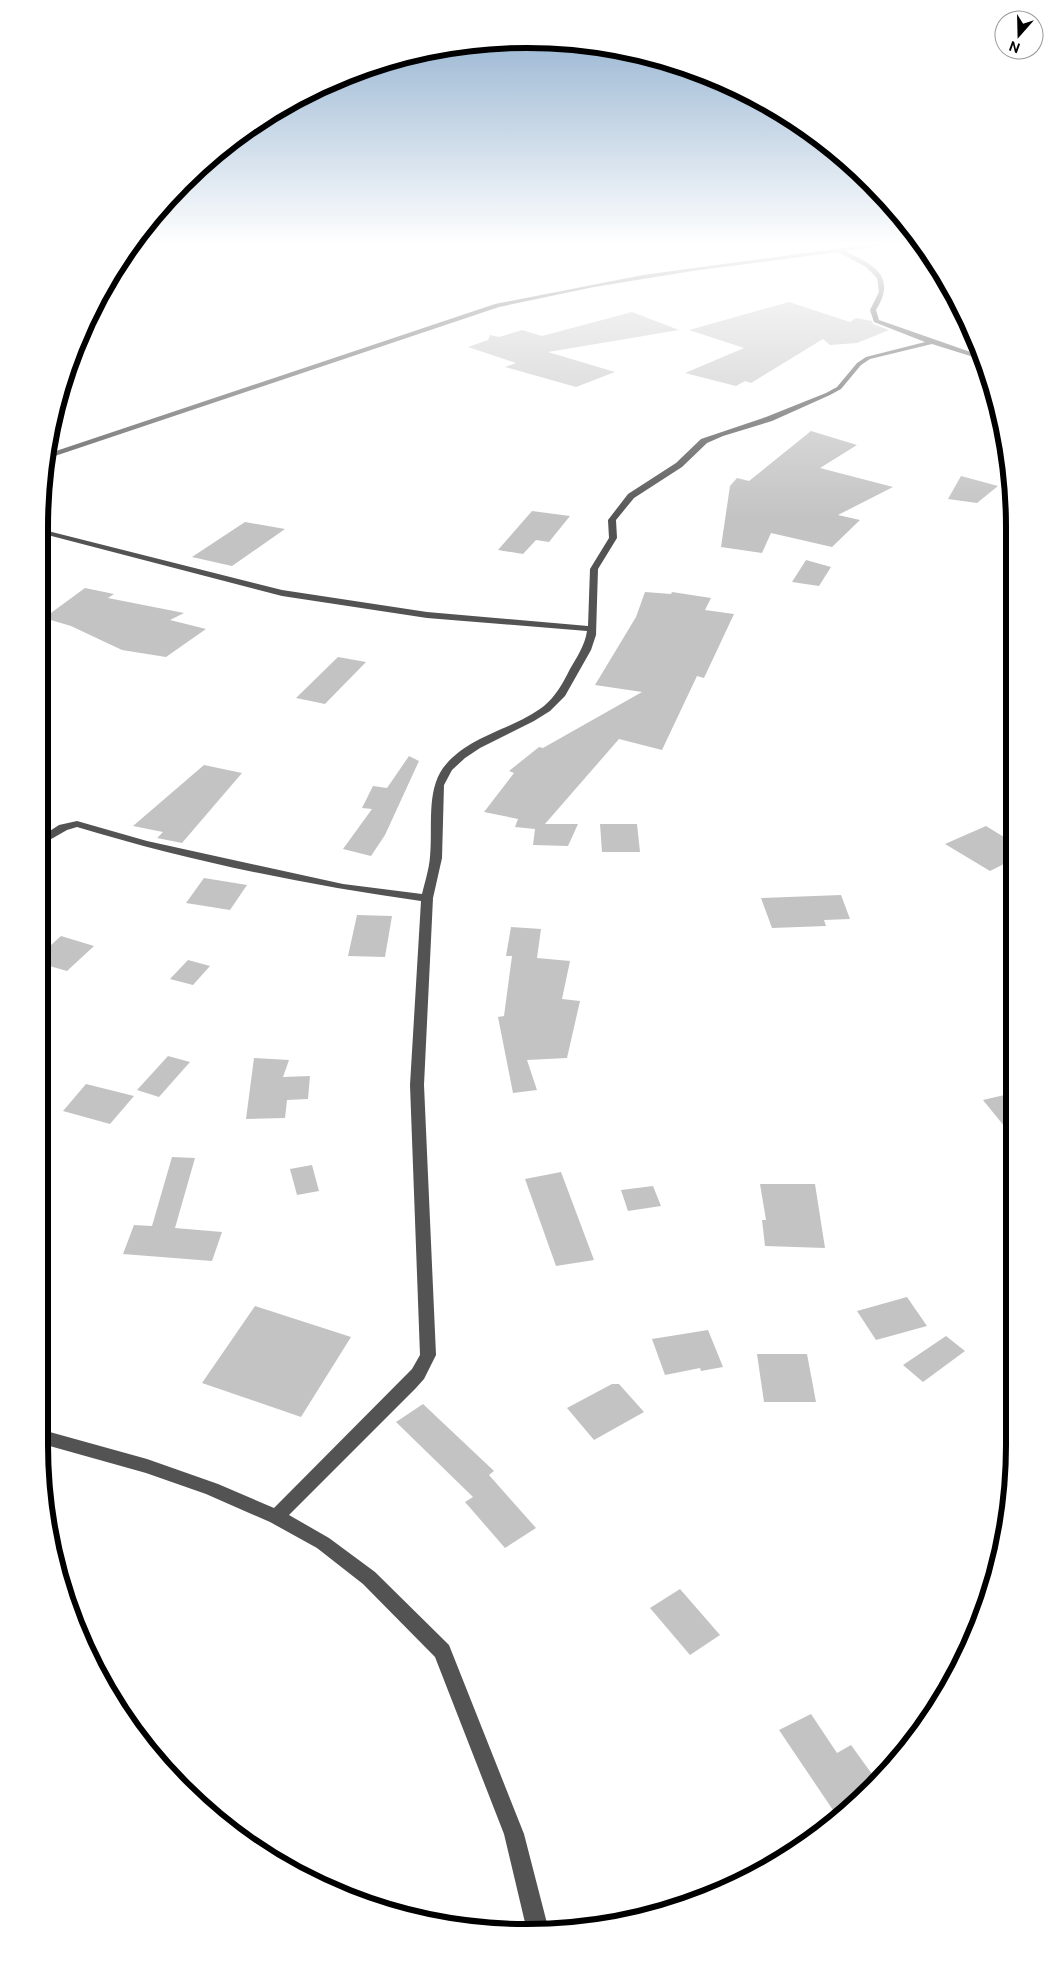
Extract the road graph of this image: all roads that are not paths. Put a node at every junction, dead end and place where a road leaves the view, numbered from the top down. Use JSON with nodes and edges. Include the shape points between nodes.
{"nodes":[{"id":1,"x":404,"y":336,"type":"edge"},
{"id":2,"x":916,"y":336,"type":"edge"},
{"id":3,"x":932,"y":342,"type":"junction"},
{"id":4,"x":974,"y":355,"type":"edge"},
{"id":5,"x":54,"y":454,"type":"edge"},
{"id":6,"x":47,"y":533,"type":"edge"},
{"id":7,"x":592,"y":629,"type":"junction"},
{"id":8,"x":47,"y":838,"type":"edge"},
{"id":9,"x":427,"y":898,"type":"junction"},
{"id":10,"x":47,"y":1438,"type":"edge"},
{"id":11,"x":276,"y":1517,"type":"junction"},
{"id":12,"x":536,"y":1923,"type":"edge"}],
"edges":[{"from":1,"to":5,"type":"street"},
{"from":2,"to":3,"type":"street"},
{"from":3,"to":4,"type":"street"},
{"from":3,"to":7,"type":"street","via":[[868,358],[839,388],[828,394],[769,419],[712,437],[666,475],[631,496],[612,520],[614,538],[594,569]]},
{"from":6,"to":7,"type":"street","via":[[282,593],[427,615]]},
{"from":7,"to":9,"type":"street","via":[[586,650],[555,702],[488,740],[447,768],[439,785],[436,858]]},
{"from":8,"to":9,"type":"street","via":[[63,827],[76,824],[145,844],[343,887]]},
{"from":9,"to":11,"type":"street","via":[[417,1085],[428,1355],[409,1384]]},
{"from":10,"to":11,"type":"street","via":[[147,1466],[212,1489]]},
{"from":11,"to":12,"type":"street","via":[[323,1543],[369,1578],[442,1651],[514,1834]]}]}
